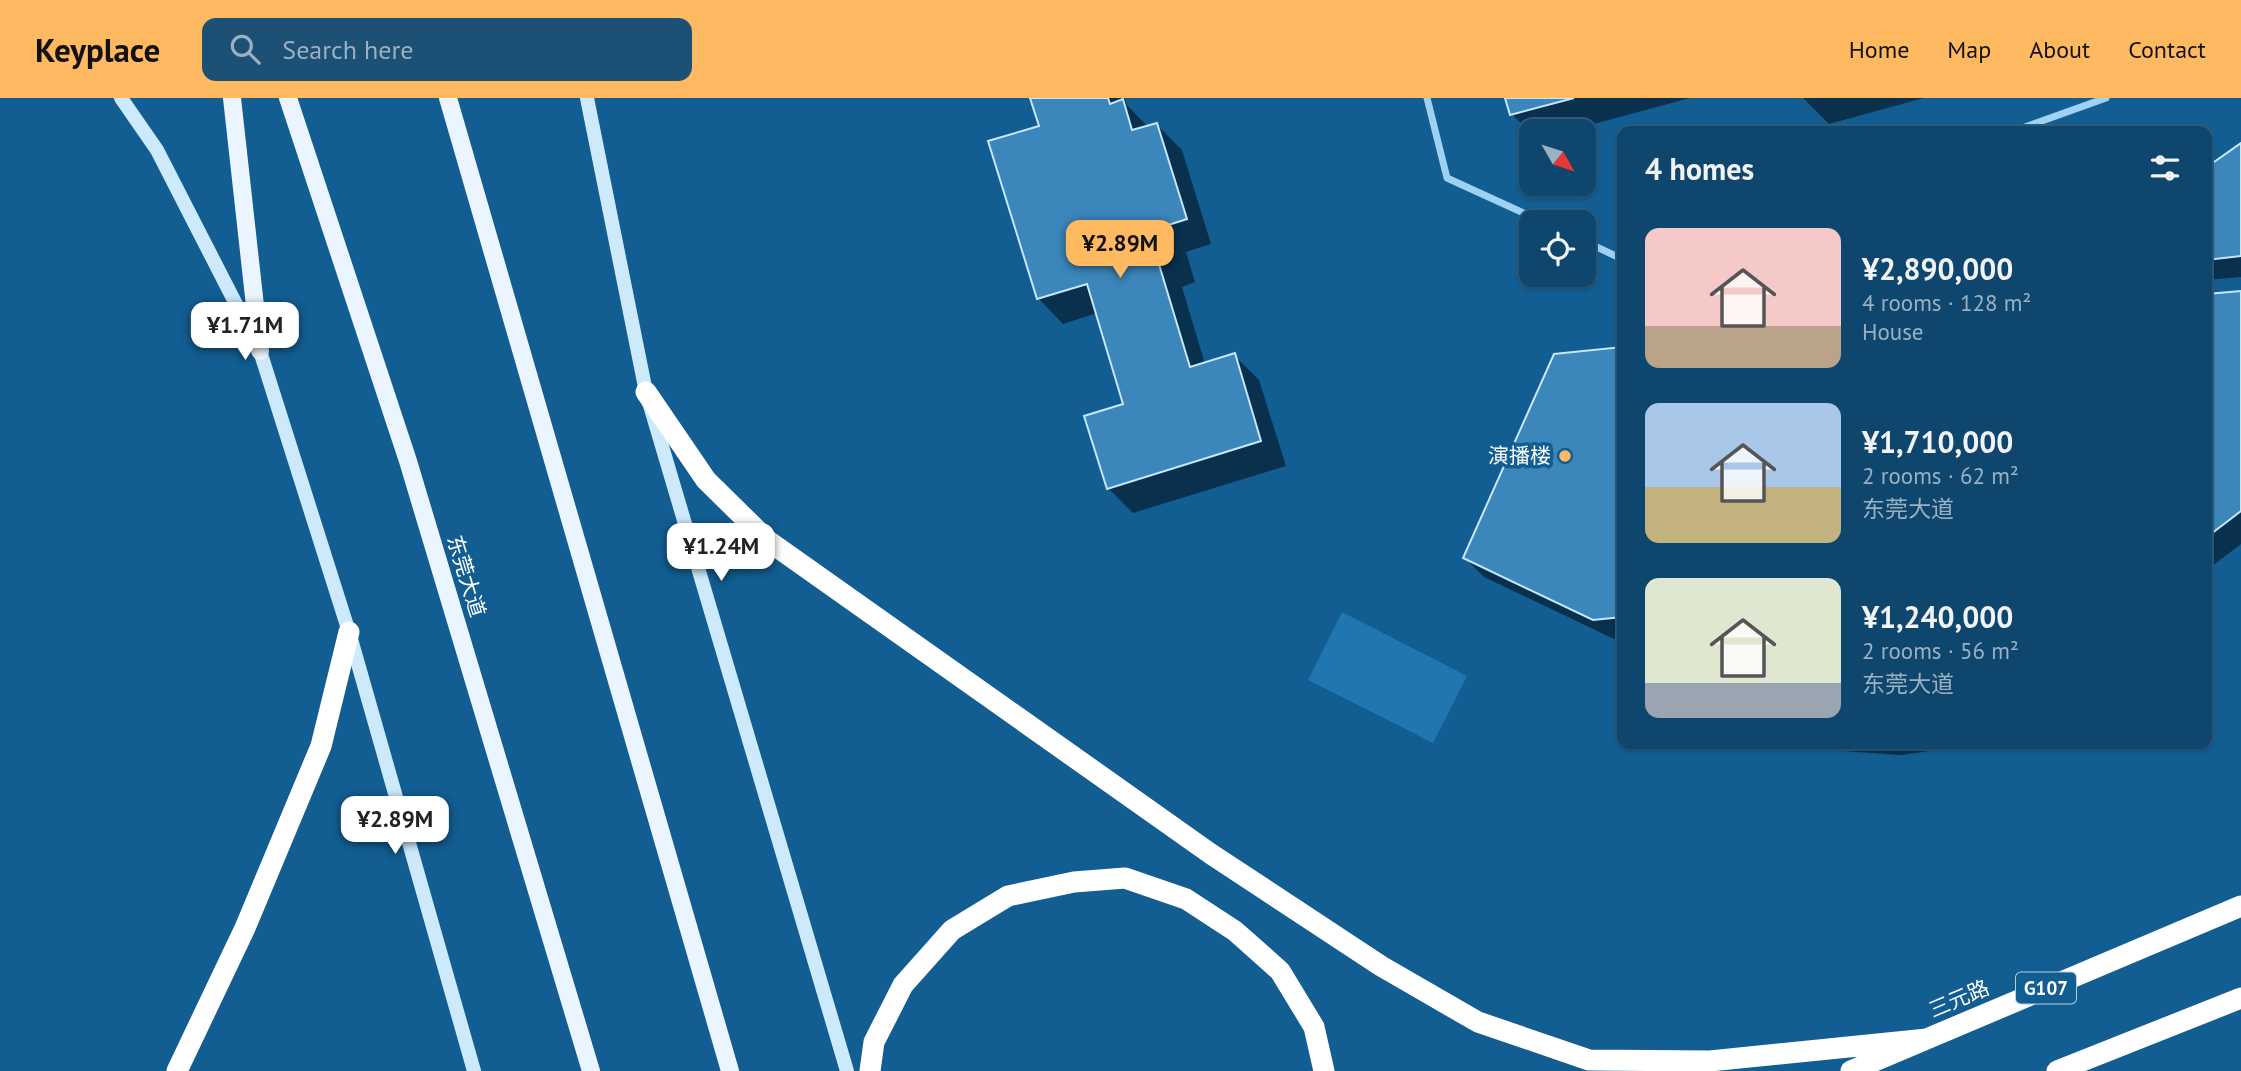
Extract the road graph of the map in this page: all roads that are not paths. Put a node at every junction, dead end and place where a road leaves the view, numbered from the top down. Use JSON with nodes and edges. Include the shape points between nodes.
{"nodes":[{"id":1,"x":121,"y":98,"type":"edge"},
{"id":2,"x":232,"y":98,"type":"edge"},
{"id":3,"x":288,"y":98,"type":"edge"},
{"id":4,"x":448,"y":98,"type":"edge"},
{"id":5,"x":587,"y":98,"type":"edge"},
{"id":6,"x":1427,"y":98,"type":"edge"},
{"id":7,"x":2106,"y":98,"type":"edge"},
{"id":8,"x":2028,"y":126,"type":"edge"},
{"id":9,"x":1519,"y":211,"type":"edge"},
{"id":10,"x":1596,"y":247,"type":"edge"},
{"id":11,"x":1617,"y":257,"type":"edge"},
{"id":12,"x":260,"y":351,"type":"junction"},
{"id":13,"x":646,"y":392,"type":"junction"},
{"id":14,"x":349,"y":632,"type":"junction"},
{"id":15,"x":2241,"y":906,"type":"edge"},
{"id":16,"x":2241,"y":998,"type":"edge"},
{"id":17,"x":1927,"y":1039,"type":"junction"},
{"id":18,"x":177,"y":1071,"type":"edge"},
{"id":19,"x":474,"y":1071,"type":"edge"},
{"id":20,"x":591,"y":1071,"type":"edge"},
{"id":21,"x":730,"y":1071,"type":"edge"},
{"id":22,"x":847,"y":1071,"type":"edge"},
{"id":23,"x":870,"y":1071,"type":"edge"},
{"id":24,"x":1324,"y":1071,"type":"edge"},
{"id":25,"x":1851,"y":1071,"type":"edge"},
{"id":26,"x":2057,"y":1071,"type":"edge"}],
"edges":[{"from":1,"to":12,"type":"main road","via":[[157,150]]},
{"from":2,"to":12,"type":"main road"},
{"from":3,"to":20,"type":"main road","name":"东莞大道","via":[[408,461]]},
{"from":4,"to":21,"type":"main road"},
{"from":5,"to":13,"type":"main road"},
{"from":6,"to":9,"type":"street","via":[[1447,178]]},
{"from":7,"to":8,"type":"street"},
{"from":10,"to":11,"type":"street"},
{"from":12,"to":14,"type":"main road"},
{"from":13,"to":17,"type":"highway","via":[[706,480],[767,540],[1211,854],[1381,967],[1478,1022],[1589,1060],[1710,1061]]},
{"from":13,"to":22,"type":"main road"},
{"from":14,"to":18,"type":"highway","via":[[321,746],[245,928]]},
{"from":14,"to":19,"type":"main road"},
{"from":15,"to":17,"type":"highway","name":"三元路","number":"G107"},
{"from":16,"to":26,"type":"highway"},
{"from":17,"to":25,"type":"highway","name":"三元路","number":"G107"},
{"from":23,"to":24,"type":"highway","via":[[874,1042],[903,985],[952,930],[1008,896],[1074,882],[1125,878],[1186,899],[1235,931],[1280,971],[1314,1027]]}]}
